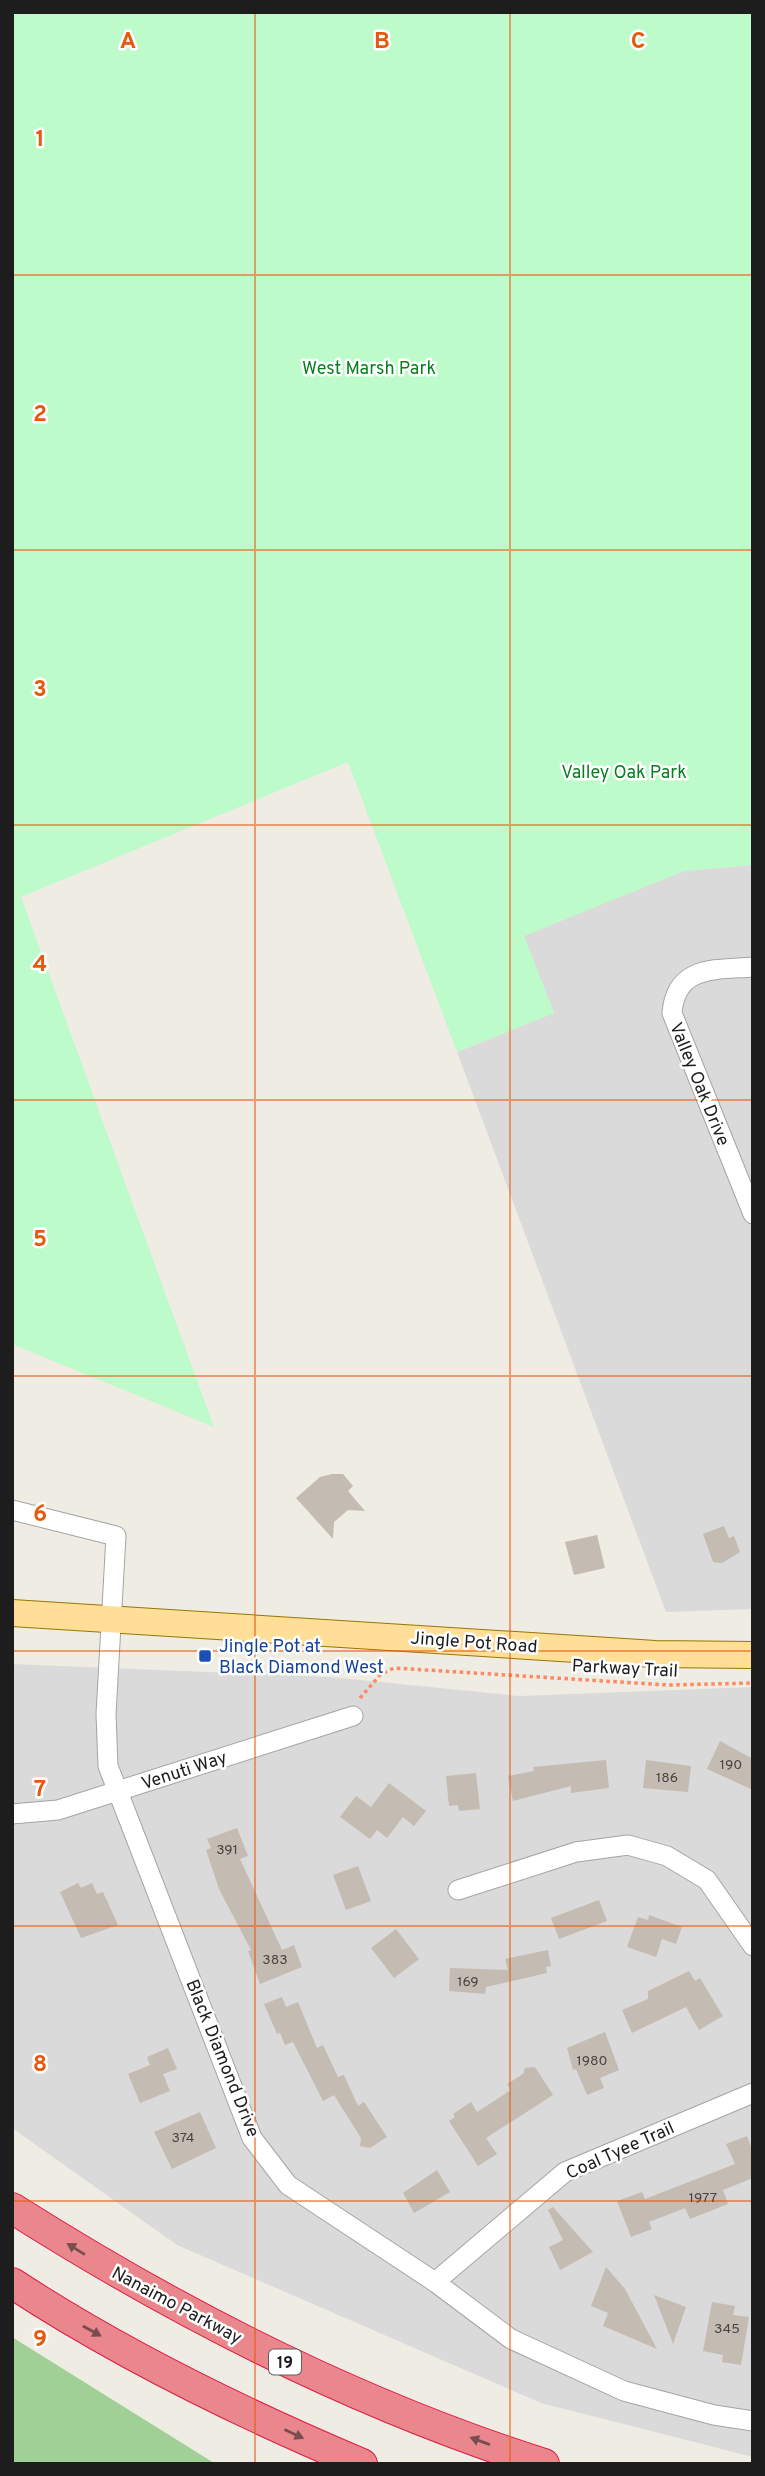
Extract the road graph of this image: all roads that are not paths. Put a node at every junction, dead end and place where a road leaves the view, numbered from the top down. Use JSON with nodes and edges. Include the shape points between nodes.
{"nodes":[{"id":1,"x":753,"y":967,"type":"edge"},
{"id":2,"x":753,"y":1214,"type":"edge"},
{"id":3,"x":12,"y":1510,"type":"edge"},
{"id":4,"x":12,"y":1613,"type":"edge"},
{"id":5,"x":111,"y":1619,"type":"junction"},
{"id":6,"x":753,"y":1656,"type":"edge"},
{"id":7,"x":354,"y":1716,"type":"road end"},
{"id":8,"x":116,"y":1791,"type":"junction"},
{"id":9,"x":12,"y":1814,"type":"edge"},
{"id":10,"x":458,"y":1890,"type":"dead end"},
{"id":11,"x":753,"y":1946,"type":"edge"},
{"id":12,"x":753,"y":2093,"type":"edge"},
{"id":13,"x":12,"y":2208,"type":"edge"},
{"id":14,"x":435,"y":2281,"type":"junction"},
{"id":15,"x":12,"y":2283,"type":"edge"},
{"id":16,"x":753,"y":2421,"type":"edge"},
{"id":17,"x":362,"y":2464,"type":"edge"},
{"id":18,"x":544,"y":2464,"type":"edge"}],
"edges":[{"from":1,"to":2,"type":"street","name":"Valley Oak Drive","via":[[700,972],[686,979],[677,991],[672,1013]]},
{"from":3,"to":5,"type":"street","via":[[116,1536]]},
{"from":4,"to":5,"type":"main road","name":"Jingle Pot Road"},
{"from":5,"to":6,"type":"main road","name":"Jingle Pot Road","via":[[655,1654]]},
{"from":5,"to":8,"type":"street","name":"Black Diamond Drive","via":[[106,1740]]},
{"from":7,"to":8,"type":"street","name":"Venuti Way"},
{"from":8,"to":9,"type":"street","name":"Venuti Way","via":[[58,1810]]},
{"from":8,"to":14,"type":"street","name":"Black Diamond Drive","via":[[253,2138],[288,2185]]},
{"from":10,"to":11,"type":"street","via":[[576,1852],[628,1845],[667,1856],[707,1880]]},
{"from":12,"to":14,"type":"street","name":"Coal Tyee Trail","via":[[565,2172]]},
{"from":18,"to":13,"type":"highway","name":"Nanaimo Parkway","number":"19","one_way":true,"via":[[373,2400],[278,2358],[141,2287]]},
{"from":14,"to":16,"type":"street","name":"Black Diamond Drive","via":[[511,2339],[624,2391]]},
{"from":15,"to":17,"type":"highway","one_way":true,"via":[[151,2365]]}]}
